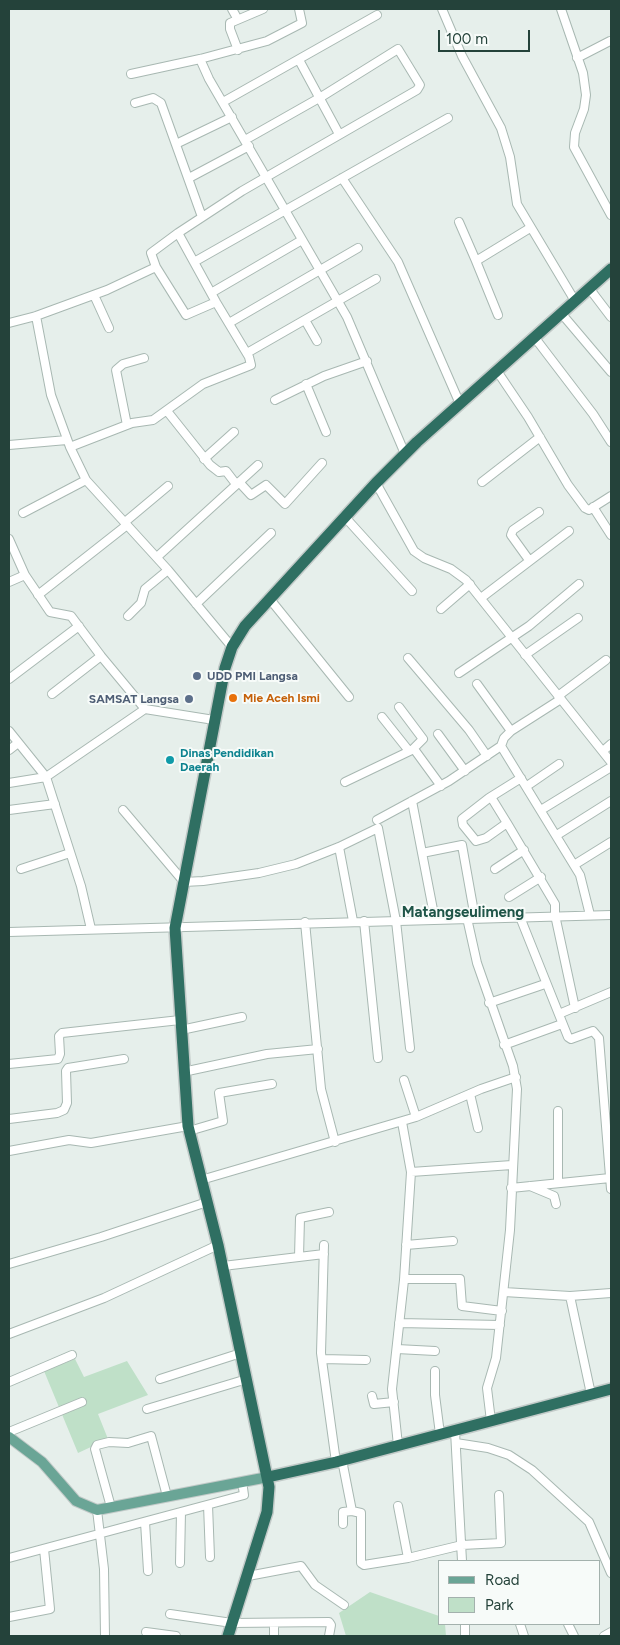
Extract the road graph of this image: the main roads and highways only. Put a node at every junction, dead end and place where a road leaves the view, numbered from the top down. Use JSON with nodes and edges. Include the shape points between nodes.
{"nodes":[{"id":1,"x":611,"y":269,"type":"edge"},
{"id":2,"x":611,"y":1389,"type":"edge"},
{"id":3,"x":9,"y":1437,"type":"edge"},
{"id":4,"x":13,"y":1445,"type":"edge"},
{"id":5,"x":254,"y":1479,"type":"junction"},
{"id":6,"x":228,"y":1636,"type":"edge"}],
"edges":[{"from":1,"to":5,"type":"highway","via":[[376,482],[245,626],[224,668],[175,928],[188,1128],[247,1379]]},
{"from":2,"to":5,"type":"highway","via":[[339,1461]]},
{"from":3,"to":4,"type":"main road"},
{"from":4,"to":5,"type":"main road","via":[[42,1462],[76,1501],[97,1510]]},
{"from":5,"to":6,"type":"highway","via":[[270,1498]]}]}
